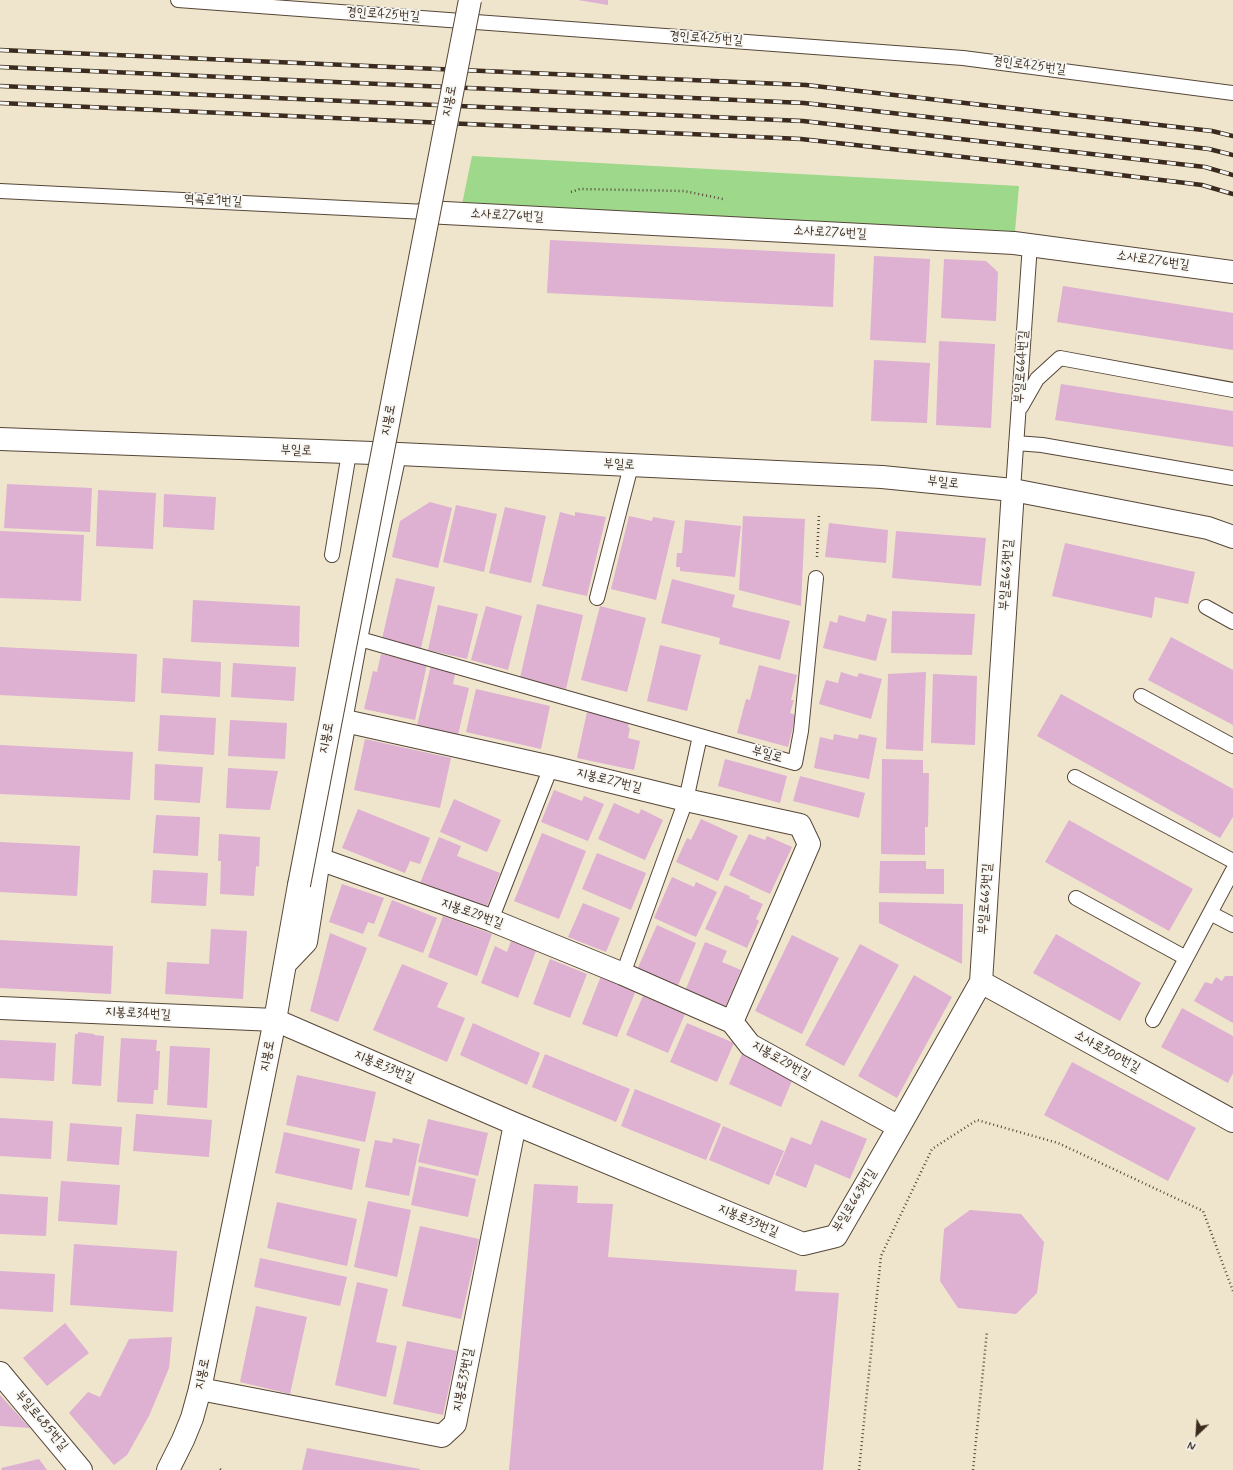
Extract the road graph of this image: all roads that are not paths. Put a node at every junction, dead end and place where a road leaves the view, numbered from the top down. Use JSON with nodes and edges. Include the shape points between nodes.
{"nodes":[{"id":1,"x":178,"y":0,"type":"edge"},
{"id":2,"x":470,"y":0,"type":"edge"},
{"id":3,"x":1233,"y":93,"type":"edge"},
{"id":4,"x":0,"y":191,"type":"edge"},
{"id":5,"x":426,"y":212,"type":"joint"},
{"id":6,"x":1030,"y":244,"type":"junction"},
{"id":7,"x":1233,"y":272,"type":"edge"},
{"id":8,"x":1233,"y":390,"type":"edge"},
{"id":9,"x":1018,"y":411,"type":"junction"},
{"id":10,"x":0,"y":439,"type":"edge"},
{"id":11,"x":1016,"y":443,"type":"junction"},
{"id":12,"x":349,"y":453,"type":"junction"},
{"id":13,"x":399,"y":454,"type":"junction"},
{"id":14,"x":631,"y":466,"type":"junction"},
{"id":15,"x":1233,"y":478,"type":"edge"},
{"id":16,"x":1013,"y":490,"type":"junction"},
{"id":17,"x":1233,"y":537,"type":"edge"},
{"id":18,"x":332,"y":556,"type":"dead end"},
{"id":19,"x":816,"y":578,"type":"road end"},
{"id":20,"x":597,"y":598,"type":"dead end"},
{"id":21,"x":1206,"y":607,"type":"dead end"},
{"id":22,"x":1233,"y":622,"type":"edge"},
{"id":23,"x":360,"y":639,"type":"junction"},
{"id":24,"x":1141,"y":696,"type":"dead end"},
{"id":25,"x":345,"y":721,"type":"junction"},
{"id":26,"x":700,"y":736,"type":"junction"},
{"id":27,"x":1233,"y":746,"type":"edge"},
{"id":28,"x":551,"y":767,"type":"junction"},
{"id":29,"x":1075,"y":777,"type":"dead end"},
{"id":30,"x":686,"y":800,"type":"junction"},
{"id":31,"x":319,"y":859,"type":"junction"},
{"id":32,"x":1233,"y":861,"type":"edge"},
{"id":33,"x":1233,"y":870,"type":"edge"},
{"id":34,"x":1076,"y":898,"type":"dead end"},
{"id":35,"x":1210,"y":913,"type":"junction"},
{"id":36,"x":491,"y":920,"type":"junction"},
{"id":37,"x":1233,"y":925,"type":"edge"},
{"id":38,"x":1186,"y":958,"type":"junction"},
{"id":39,"x":286,"y":963,"type":"junction"},
{"id":40,"x":623,"y":974,"type":"junction"},
{"id":41,"x":981,"y":982,"type":"junction"},
{"id":42,"x":0,"y":1008,"type":"edge"},
{"id":43,"x":275,"y":1020,"type":"junction"},
{"id":44,"x":1153,"y":1020,"type":"dead end"},
{"id":45,"x":732,"y":1022,"type":"junction"},
{"id":46,"x":1232,"y":1118,"type":"edge"},
{"id":47,"x":515,"y":1124,"type":"junction"},
{"id":48,"x":899,"y":1127,"type":"junction"},
{"id":49,"x":803,"y":1244,"type":"joint"},
{"id":50,"x":0,"y":1373,"type":"edge"},
{"id":51,"x":200,"y":1390,"type":"junction"},
{"id":52,"x":81,"y":1470,"type":"edge"},
{"id":53,"x":168,"y":1470,"type":"edge"}],
"edges":[{"from":1,"to":3,"type":"lane","name":"경인로425번길","via":[[963,58]]},
{"from":2,"to":39,"type":"street","name":"지봉로","bridge":true},
{"from":4,"to":5,"type":"lane","name":"역곡로1번길"},
{"from":5,"to":6,"type":"street","name":"소사로276번길"},
{"from":6,"to":7,"type":"street","name":"소사로276번길"},
{"from":6,"to":9,"type":"lane","name":"부일로664번길"},
{"from":8,"to":9,"type":"lane","via":[[1060,358],[1037,379]]},
{"from":9,"to":11,"type":"lane","name":"부일로664번길"},
{"from":10,"to":12,"type":"street","name":"부일로"},
{"from":11,"to":15,"type":"lane","via":[[1042,445]]},
{"from":11,"to":16,"type":"lane","name":"부일로664번길"},
{"from":12,"to":13,"type":"street","name":"부일로"},
{"from":12,"to":18,"type":"lane"},
{"from":13,"to":14,"type":"street","name":"부일로"},
{"from":13,"to":23,"type":"lane"},
{"from":14,"to":16,"type":"street","name":"부일로","via":[[882,478]]},
{"from":14,"to":20,"type":"lane"},
{"from":16,"to":17,"type":"street","name":"부일로","via":[[1208,528]]},
{"from":16,"to":41,"type":"street","name":"부일로663번길"},
{"from":19,"to":26,"type":"lane","name":"부일로","via":[[801,731],[795,763]]},
{"from":21,"to":22,"type":"lane"},
{"from":23,"to":25,"type":"lane"},
{"from":23,"to":26,"type":"lane","name":"부일로"},
{"from":24,"to":27,"type":"lane"},
{"from":25,"to":28,"type":"street","name":"지봉로27번길"},
{"from":25,"to":31,"type":"street"},
{"from":26,"to":30,"type":"lane"},
{"from":28,"to":30,"type":"street","name":"지봉로27번길"},
{"from":28,"to":36,"type":"lane"},
{"from":29,"to":32,"type":"lane"},
{"from":30,"to":40,"type":"lane"},
{"from":30,"to":45,"type":"street","name":"지봉로27번길","via":[[800,825],[809,844]]},
{"from":31,"to":36,"type":"street","name":"지봉로29번길"},
{"from":31,"to":39,"type":"street","via":[[306,942]]},
{"from":33,"to":35,"type":"lane"},
{"from":34,"to":38,"type":"lane"},
{"from":35,"to":37,"type":"lane"},
{"from":35,"to":38,"type":"lane"},
{"from":36,"to":40,"type":"street","name":"지봉로29번길"},
{"from":38,"to":44,"type":"lane"},
{"from":39,"to":43,"type":"street","name":"지봉로"},
{"from":40,"to":45,"type":"street","name":"지봉로29번길"},
{"from":41,"to":46,"type":"street","name":"소사로300번길"},
{"from":41,"to":48,"type":"street","name":"부일로663번길"},
{"from":42,"to":43,"type":"street","name":"지봉로34번길"},
{"from":43,"to":47,"type":"street","name":"지봉로33번길"},
{"from":43,"to":51,"type":"street","name":"지봉로"},
{"from":45,"to":48,"type":"street","name":"지봉로29번길","via":[[750,1045]]},
{"from":47,"to":49,"type":"street","name":"지봉로33번길"},
{"from":47,"to":51,"type":"street","name":"지봉로33번길","via":[[455,1424],[442,1436]]},
{"from":48,"to":49,"type":"street","name":"부일로663번길","via":[[836,1236]]},
{"from":50,"to":52,"type":"street","name":"부일로685번길"},
{"from":51,"to":53,"type":"street","name":"지봉로","via":[[192,1418]]}]}
